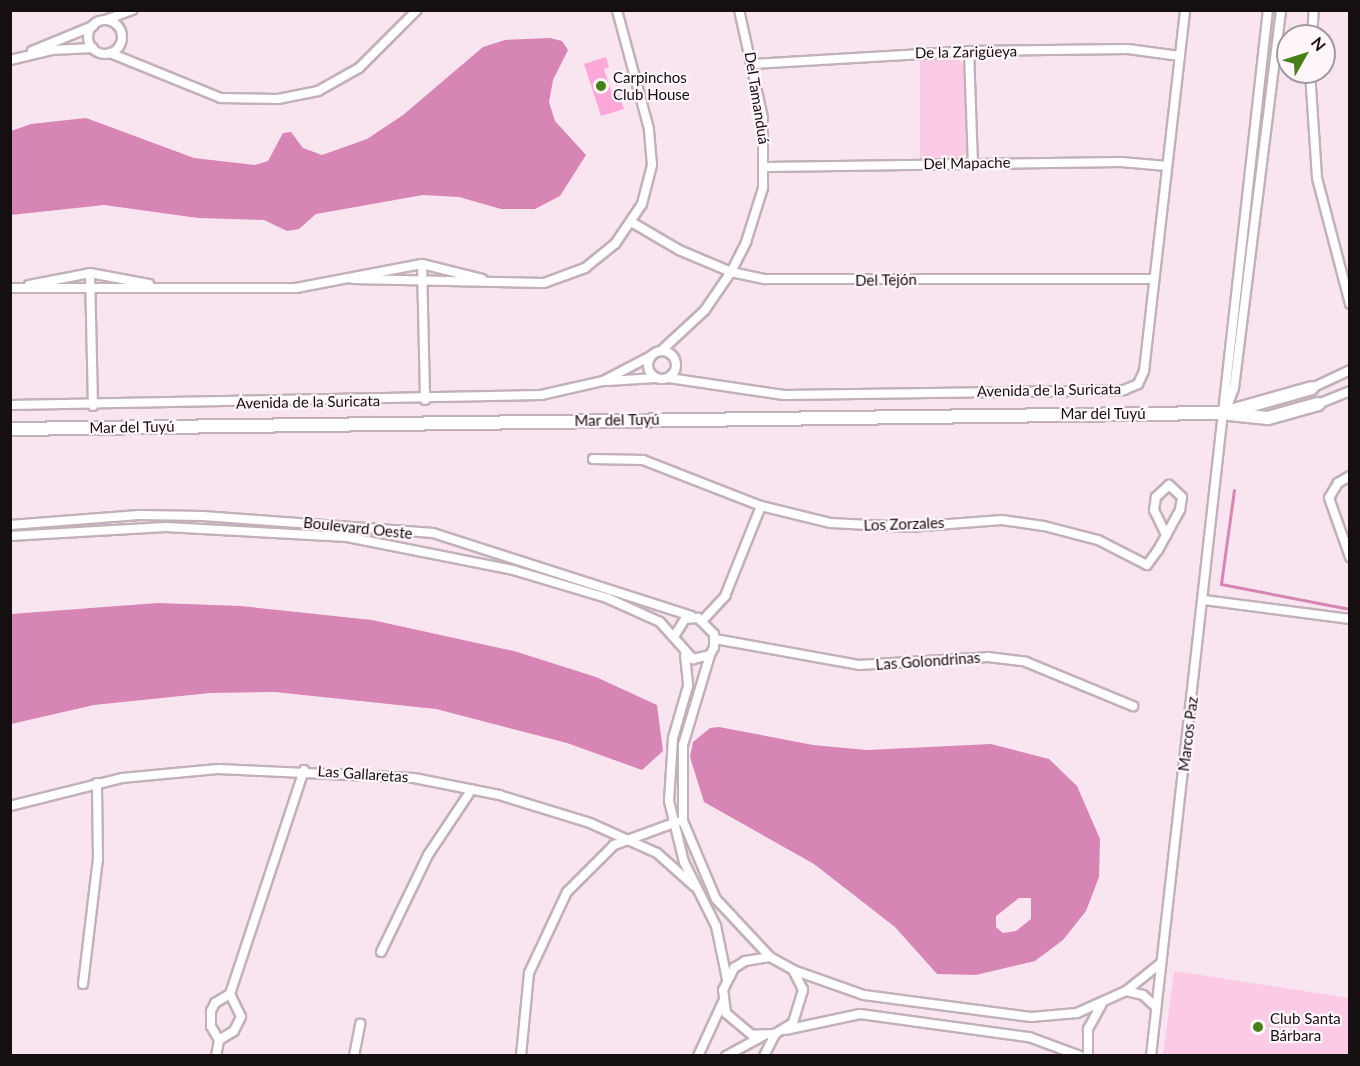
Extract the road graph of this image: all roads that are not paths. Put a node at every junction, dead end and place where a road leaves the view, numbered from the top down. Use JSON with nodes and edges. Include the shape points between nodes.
{"nodes":[{"id":1,"x":133,"y":10,"type":"edge"},
{"id":2,"x":617,"y":10,"type":"edge"},
{"id":3,"x":739,"y":10,"type":"edge"},
{"id":4,"x":1185,"y":10,"type":"edge"},
{"id":5,"x":1268,"y":10,"type":"edge"},
{"id":6,"x":1281,"y":10,"type":"edge"},
{"id":7,"x":414,"y":12,"type":"edge"},
{"id":8,"x":103,"y":21,"type":"junction"},
{"id":9,"x":93,"y":26,"type":"junction"},
{"id":10,"x":119,"y":28,"type":"junction"},
{"id":11,"x":122,"y":40,"type":"junction"},
{"id":12,"x":93,"y":48,"type":"junction"},
{"id":13,"x":969,"y":51,"type":"junction"},
{"id":14,"x":110,"y":53,"type":"junction"},
{"id":15,"x":28,"y":54,"type":"junction"},
{"id":16,"x":1180,"y":56,"type":"junction"},
{"id":17,"x":10,"y":60,"type":"edge"},
{"id":18,"x":133,"y":63,"type":"junction"},
{"id":19,"x":753,"y":64,"type":"junction"},
{"id":20,"x":1311,"y":84,"type":"edge"},
{"id":21,"x":973,"y":163,"type":"junction"},
{"id":22,"x":1167,"y":166,"type":"junction"},
{"id":23,"x":767,"y":167,"type":"junction"},
{"id":24,"x":633,"y":223,"type":"junction"},
{"id":25,"x":422,"y":264,"type":"junction"},
{"id":26,"x":731,"y":272,"type":"junction"},
{"id":27,"x":90,"y":273,"type":"junction"},
{"id":28,"x":422,"y":278,"type":"junction"},
{"id":29,"x":353,"y":279,"type":"junction"},
{"id":30,"x":1152,"y":279,"type":"junction"},
{"id":31,"x":487,"y":281,"type":"junction"},
{"id":32,"x":157,"y":287,"type":"junction"},
{"id":33,"x":15,"y":288,"type":"edge"},
{"id":34,"x":91,"y":290,"type":"junction"},
{"id":35,"x":1350,"y":304,"type":"edge"},
{"id":36,"x":676,"y":339,"type":"junction"},
{"id":37,"x":662,"y":350,"type":"junction"},
{"id":38,"x":651,"y":356,"type":"junction"},
{"id":39,"x":674,"y":356,"type":"junction"},
{"id":40,"x":676,"y":368,"type":"junction"},
{"id":41,"x":1350,"y":370,"type":"edge"},
{"id":42,"x":656,"y":378,"type":"junction"},
{"id":43,"x":669,"y":378,"type":"junction"},
{"id":44,"x":691,"y":379,"type":"junction"},
{"id":45,"x":603,"y":381,"type":"junction"},
{"id":46,"x":1312,"y":388,"type":"joint"},
{"id":47,"x":1350,"y":392,"type":"edge"},
{"id":48,"x":424,"y":400,"type":"junction"},
{"id":49,"x":1318,"y":404,"type":"joint"},
{"id":50,"x":10,"y":405,"type":"edge"},
{"id":51,"x":93,"y":406,"type":"junction"},
{"id":52,"x":1224,"y":413,"type":"junction"},
{"id":53,"x":10,"y":429,"type":"edge"},
{"id":54,"x":593,"y":459,"type":"dead end"},
{"id":55,"x":1350,"y":476,"type":"edge"},
{"id":56,"x":761,"y":506,"type":"junction"},
{"id":57,"x":203,"y":516,"type":"junction"},
{"id":58,"x":63,"y":519,"type":"junction"},
{"id":59,"x":10,"y":525,"type":"edge"},
{"id":60,"x":202,"y":527,"type":"junction"},
{"id":61,"x":348,"y":527,"type":"junction"},
{"id":62,"x":64,"y":531,"type":"junction"},
{"id":63,"x":424,"y":534,"type":"junction"},
{"id":64,"x":1166,"y":535,"type":"junction"},
{"id":65,"x":10,"y":536,"type":"edge"},
{"id":66,"x":347,"y":537,"type":"junction"},
{"id":67,"x":447,"y":539,"type":"junction"},
{"id":68,"x":426,"y":550,"type":"junction"},
{"id":69,"x":440,"y":553,"type":"junction"},
{"id":70,"x":1350,"y":556,"type":"edge"},
{"id":71,"x":576,"y":577,"type":"junction"},
{"id":72,"x":574,"y":588,"type":"junction"},
{"id":73,"x":1204,"y":600,"type":"junction"},
{"id":74,"x":692,"y":616,"type":"junction"},
{"id":75,"x":703,"y":620,"type":"junction"},
{"id":76,"x":1350,"y":620,"type":"edge"},
{"id":77,"x":675,"y":635,"type":"junction"},
{"id":78,"x":715,"y":639,"type":"junction"},
{"id":79,"x":710,"y":655,"type":"junction"},
{"id":80,"x":685,"y":656,"type":"junction"},
{"id":81,"x":1133,"y":706,"type":"dead end"},
{"id":82,"x":304,"y":770,"type":"junction"},
{"id":83,"x":97,"y":783,"type":"junction"},
{"id":84,"x":472,"y":789,"type":"junction"},
{"id":85,"x":10,"y":806,"type":"edge"},
{"id":86,"x":683,"y":821,"type":"junction"},
{"id":87,"x":673,"y":823,"type":"junction"},
{"id":88,"x":626,"y":837,"type":"junction"},
{"id":89,"x":694,"y":886,"type":"junction"},
{"id":90,"x":381,"y":952,"type":"dead end"},
{"id":91,"x":770,"y":957,"type":"junction"},
{"id":92,"x":1161,"y":962,"type":"junction"},
{"id":93,"x":793,"y":970,"type":"junction"},
{"id":94,"x":727,"y":979,"type":"junction"},
{"id":95,"x":83,"y":984,"type":"dead end"},
{"id":96,"x":1126,"y":991,"type":"junction"},
{"id":97,"x":230,"y":994,"type":"junction"},
{"id":98,"x":723,"y":1002,"type":"junction"},
{"id":99,"x":1102,"y":1004,"type":"junction"},
{"id":100,"x":1156,"y":1007,"type":"junction"},
{"id":101,"x":360,"y":1024,"type":"dead end"},
{"id":102,"x":784,"y":1030,"type":"junction"},
{"id":103,"x":775,"y":1035,"type":"junction"},
{"id":104,"x":763,"y":1036,"type":"junction"},
{"id":105,"x":219,"y":1040,"type":"junction"},
{"id":106,"x":216,"y":1056,"type":"edge"},
{"id":107,"x":354,"y":1056,"type":"edge"},
{"id":108,"x":521,"y":1056,"type":"edge"},
{"id":109,"x":698,"y":1056,"type":"edge"},
{"id":110,"x":726,"y":1056,"type":"edge"},
{"id":111,"x":764,"y":1056,"type":"edge"},
{"id":112,"x":1080,"y":1056,"type":"edge"},
{"id":113,"x":1088,"y":1056,"type":"edge"},
{"id":114,"x":1151,"y":1056,"type":"edge"}],
"edges":[{"from":1,"to":8,"type":"street"},
{"from":1,"to":10,"type":"street"},
{"from":2,"to":24,"type":"street","via":[[651,155],[648,189]]},
{"from":3,"to":19,"type":"street","name":"Del Tamanduá"},
{"from":4,"to":16,"type":"street","name":"Avenida de la Suricata"},
{"from":5,"to":52,"type":"street","via":[[1222,392]]},
{"from":6,"to":52,"type":"street","via":[[1234,388]]},
{"from":7,"to":18,"type":"street","via":[[359,68],[299,96],[221,98],[171,82]]},
{"from":8,"to":9,"type":"street"},
{"from":8,"to":10,"type":"street"},
{"from":9,"to":12,"type":"street","via":[[88,34]]},
{"from":9,"to":15,"type":"street","via":[[47,41]]},
{"from":10,"to":11,"type":"street"},
{"from":11,"to":14,"type":"street"},
{"from":11,"to":18,"type":"street"},
{"from":12,"to":14,"type":"street"},
{"from":12,"to":15,"type":"street"},
{"from":13,"to":16,"type":"street","name":"De la Zarigüeya","via":[[1128,49]]},
{"from":13,"to":19,"type":"street","name":"De la Zarigüeya"},
{"from":13,"to":21,"type":"street"},
{"from":14,"to":18,"type":"street"},
{"from":15,"to":17,"type":"street"},
{"from":16,"to":22,"type":"street","name":"Avenida de la Suricata"},
{"from":19,"to":23,"type":"street","name":"Del Tamanduá"},
{"from":20,"to":35,"type":"street","via":[[1317,178]]},
{"from":21,"to":22,"type":"street","name":"Del Mapache"},
{"from":21,"to":23,"type":"street","name":"Del Mapache"},
{"from":22,"to":30,"type":"street","name":"Avenida de la Suricata"},
{"from":23,"to":26,"type":"street","name":"Del Tamanduá","via":[[753,225]]},
{"from":24,"to":26,"type":"street","name":"Del Tejón"},
{"from":24,"to":31,"type":"street","via":[[601,257],[570,275],[544,284]]},
{"from":25,"to":28,"type":"street"},
{"from":25,"to":29,"type":"street"},
{"from":25,"to":31,"type":"street","via":[[464,270]]},
{"from":26,"to":30,"type":"street","name":"Del Tejón","via":[[803,280]]},
{"from":26,"to":36,"type":"street","name":"Del Tamanduá","via":[[705,310]]},
{"from":27,"to":32,"type":"street"},
{"from":27,"to":33,"type":"street"},
{"from":27,"to":34,"type":"street"},
{"from":28,"to":29,"type":"street"},
{"from":28,"to":31,"type":"street"},
{"from":28,"to":48,"type":"street"},
{"from":29,"to":32,"type":"street","via":[[296,288]]},
{"from":30,"to":44,"type":"street","name":"Avenida de la Suricata","via":[[1144,371],[1138,384],[1124,390],[784,395]]},
{"from":32,"to":34,"type":"street"},
{"from":33,"to":34,"type":"street"},
{"from":34,"to":51,"type":"street"},
{"from":36,"to":37,"type":"street","name":"Del Tamanduá"},
{"from":36,"to":39,"type":"street"},
{"from":37,"to":38,"type":"street","name":"Avenida de la Suricata"},
{"from":37,"to":39,"type":"street"},
{"from":38,"to":42,"type":"street","via":[[648,368]]},
{"from":38,"to":45,"type":"street","name":"Avenida de la Suricata"},
{"from":39,"to":40,"type":"street"},
{"from":40,"to":43,"type":"street"},
{"from":40,"to":44,"type":"street","name":"Avenida de la Suricata"},
{"from":41,"to":46,"type":"street"},
{"from":42,"to":43,"type":"street","name":"Avenida de la Suricata"},
{"from":42,"to":45,"type":"street","name":"Avenida de la Suricata"},
{"from":43,"to":44,"type":"street","name":"Avenida de la Suricata"},
{"from":45,"to":48,"type":"street","name":"Avenida de la Suricata","via":[[542,395]]},
{"from":46,"to":52,"type":"street"},
{"from":47,"to":49,"type":"street"},
{"from":48,"to":51,"type":"street","name":"Avenida de la Suricata"},
{"from":49,"to":52,"type":"street","via":[[1268,418]]},
{"from":50,"to":51,"type":"street","name":"Avenida de la Suricata"},
{"from":52,"to":53,"type":"street","name":"Mar del Tuyú"},
{"from":52,"to":73,"type":"street","name":"Marcos Paz"},
{"from":54,"to":56,"type":"street","name":"Los Zorzales","via":[[643,460]]},
{"from":55,"to":70,"type":"street","via":[[1338,483],[1329,498]]},
{"from":56,"to":64,"type":"street","name":"Los Zorzales","via":[[855,526],[1022,522],[1098,540],[1147,565]]},
{"from":56,"to":75,"type":"street","via":[[725,596]]},
{"from":57,"to":58,"type":"street","name":"Boulevard Oeste"},
{"from":57,"to":60,"type":"street"},
{"from":57,"to":61,"type":"street","name":"Boulevard Oeste"},
{"from":58,"to":59,"type":"street","name":"Boulevard Oeste"},
{"from":58,"to":62,"type":"street"},
{"from":60,"to":62,"type":"street","name":"Boulevard Oeste"},
{"from":60,"to":66,"type":"street","name":"Boulevard Oeste"},
{"from":61,"to":63,"type":"street","name":"Boulevard Oeste"},
{"from":61,"to":66,"type":"street"},
{"from":62,"to":65,"type":"street","name":"Boulevard Oeste"},
{"from":63,"to":67,"type":"street","name":"Boulevard Oeste"},
{"from":63,"to":68,"type":"street"},
{"from":64,"to":64,"type":"street","name":"Los Zorzales","via":[[1182,497],[1168,485],[1156,497],[1154,510]]},
{"from":66,"to":68,"type":"street","name":"Boulevard Oeste"},
{"from":67,"to":69,"type":"street","via":[[448,545]]},
{"from":67,"to":71,"type":"street","name":"Boulevard Oeste"},
{"from":68,"to":69,"type":"street","name":"Boulevard Oeste"},
{"from":69,"to":72,"type":"street","name":"Boulevard Oeste"},
{"from":71,"to":72,"type":"street"},
{"from":71,"to":74,"type":"street","name":"Boulevard Oeste"},
{"from":72,"to":77,"type":"street","name":"Boulevard Oeste","via":[[644,612]]},
{"from":73,"to":76,"type":"street"},
{"from":73,"to":92,"type":"street","name":"Marcos Paz"},
{"from":74,"to":75,"type":"street"},
{"from":74,"to":77,"type":"street","via":[[680,622]]},
{"from":75,"to":78,"type":"street"},
{"from":77,"to":80,"type":"street"},
{"from":78,"to":79,"type":"street"},
{"from":78,"to":81,"type":"street","name":"Las Golondrinas","via":[[859,665],[988,657],[1026,662]]},
{"from":79,"to":80,"type":"street","via":[[698,660]]},
{"from":79,"to":86,"type":"street","via":[[683,745]]},
{"from":80,"to":87,"type":"street","via":[[688,686],[670,761]]},
{"from":82,"to":83,"type":"street","name":"Las Gallaretas","via":[[218,769]]},
{"from":82,"to":84,"type":"street","name":"Las Gallaretas","via":[[414,778]]},
{"from":82,"to":97,"type":"street"},
{"from":83,"to":85,"type":"street","name":"Las Gallaretas"},
{"from":83,"to":95,"type":"street","via":[[98,859]]},
{"from":84,"to":88,"type":"street","name":"Las Gallaretas","via":[[540,806]]},
{"from":84,"to":90,"type":"street","via":[[428,855]]},
{"from":86,"to":87,"type":"street"},
{"from":86,"to":91,"type":"street","via":[[716,899]]},
{"from":87,"to":88,"type":"street"},
{"from":87,"to":89,"type":"street"},
{"from":88,"to":89,"type":"street","name":"Las Gallaretas","via":[[657,854]]},
{"from":88,"to":108,"type":"street","via":[[585,871],[553,917],[529,973]]},
{"from":89,"to":94,"type":"street","via":[[716,926]]},
{"from":91,"to":93,"type":"street"},
{"from":91,"to":94,"type":"street","via":[[745,961]]},
{"from":92,"to":96,"type":"street"},
{"from":92,"to":100,"type":"street","name":"Marcos Paz"},
{"from":93,"to":99,"type":"street","via":[[864,995],[1031,1017],[1077,1013]]},
{"from":93,"to":102,"type":"street","via":[[803,1002]]},
{"from":94,"to":98,"type":"street"},
{"from":96,"to":99,"type":"street"},
{"from":96,"to":100,"type":"street","via":[[1143,995]]},
{"from":97,"to":105,"type":"street","via":[[215,1002],[211,1011],[211,1026]]},
{"from":97,"to":105,"type":"street","via":[[241,1017],[234,1031]]},
{"from":98,"to":104,"type":"street","via":[[741,1030]]},
{"from":98,"to":109,"type":"street"},
{"from":99,"to":113,"type":"street","via":[[1088,1029]]},
{"from":100,"to":114,"type":"street","name":"Marcos Paz"},
{"from":101,"to":107,"type":"street"},
{"from":102,"to":103,"type":"street"},
{"from":102,"to":112,"type":"street","via":[[860,1014],[1029,1037]]},
{"from":103,"to":104,"type":"street"},
{"from":103,"to":111,"type":"street"},
{"from":104,"to":110,"type":"street"},
{"from":105,"to":106,"type":"street"}]}
